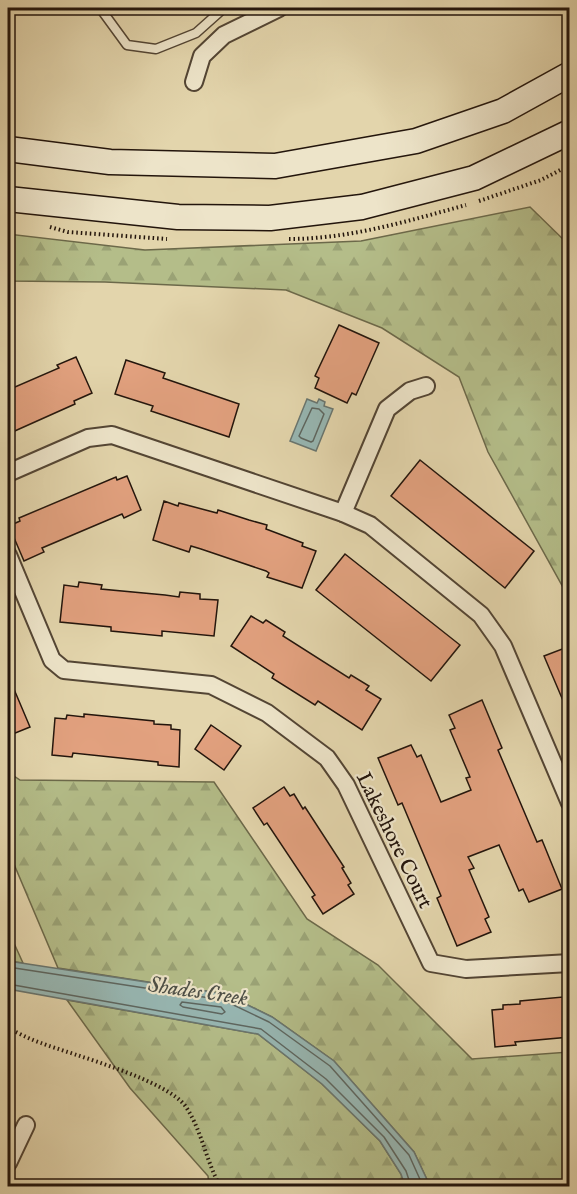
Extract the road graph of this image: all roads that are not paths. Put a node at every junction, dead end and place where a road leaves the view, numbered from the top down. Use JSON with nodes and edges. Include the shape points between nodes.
{"nodes":[{"id":1,"x":100,"y":8,"type":"edge"},
{"id":2,"x":224,"y":8,"type":"edge"},
{"id":3,"x":279,"y":8,"type":"edge"},
{"id":4,"x":570,"y":74,"type":"edge"},
{"id":5,"x":194,"y":82,"type":"dead end"},
{"id":6,"x":570,"y":132,"type":"edge"},
{"id":7,"x":8,"y":149,"type":"edge"},
{"id":8,"x":8,"y":199,"type":"edge"},
{"id":9,"x":426,"y":386,"type":"dead end"},
{"id":10,"x":8,"y":474,"type":"edge"},
{"id":11,"x":343,"y":513,"type":"junction"},
{"id":12,"x":8,"y":555,"type":"edge"},
{"id":13,"x":570,"y":803,"type":"edge"},
{"id":14,"x":570,"y":963,"type":"edge"},
{"id":15,"x":26,"y":1125,"type":"dead end"},
{"id":16,"x":8,"y":1162,"type":"edge"}],
"edges":[{"from":1,"to":2,"type":"lane","via":[[127,45],[156,49],[196,33]]},
{"from":3,"to":5,"type":"street","via":[[224,35],[202,56]]},
{"from":4,"to":7,"type":"main road","via":[[503,111],[416,141],[275,166],[110,162]]},
{"from":6,"to":8,"type":"main road","via":[[474,178],[362,207],[270,218],[178,217]]},
{"from":9,"to":11,"type":"street","via":[[410,391],[387,409]]},
{"from":10,"to":11,"type":"street","via":[[88,438],[112,435]]},
{"from":11,"to":13,"type":"street","via":[[370,525],[481,615],[503,646]]},
{"from":12,"to":14,"type":"street","name":"Lakeshore Court","via":[[52,660],[64,670],[211,685],[267,713],[327,758],[346,785],[430,963],[466,969]]},
{"from":15,"to":16,"type":"street"}]}
